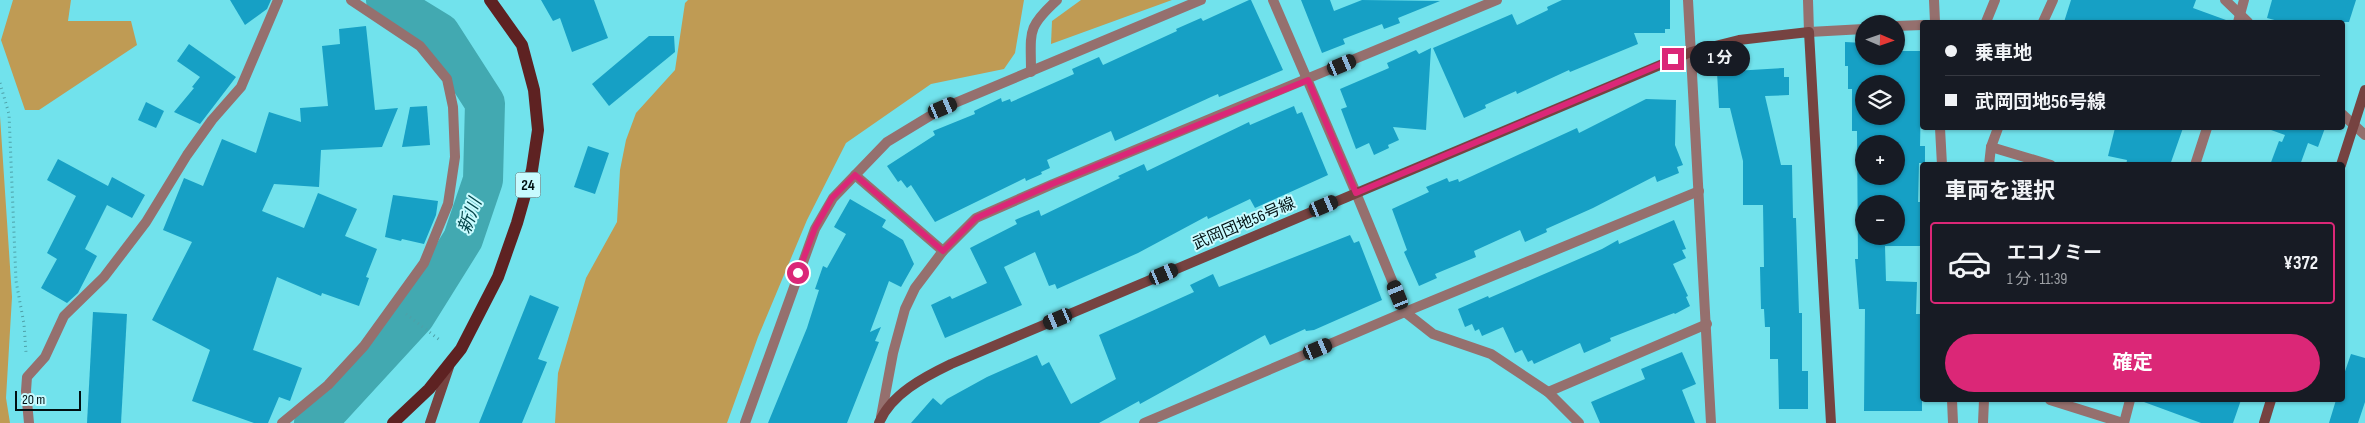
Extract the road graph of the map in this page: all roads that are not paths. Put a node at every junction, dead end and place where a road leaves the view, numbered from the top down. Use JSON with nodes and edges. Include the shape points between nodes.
{"nodes":[{"id":1,"x":278,"y":0,"type":"edge"},
{"id":2,"x":352,"y":0,"type":"edge"},
{"id":3,"x":490,"y":0,"type":"edge"},
{"id":4,"x":1058,"y":0,"type":"edge"},
{"id":5,"x":1201,"y":0,"type":"edge"},
{"id":6,"x":1273,"y":0,"type":"edge"},
{"id":7,"x":1497,"y":0,"type":"edge"},
{"id":8,"x":1688,"y":0,"type":"edge"},
{"id":9,"x":1808,"y":0,"type":"edge"},
{"id":10,"x":1934,"y":0,"type":"edge"},
{"id":11,"x":1996,"y":0,"type":"edge"},
{"id":12,"x":2053,"y":0,"type":"edge"},
{"id":13,"x":2225,"y":0,"type":"edge"},
{"id":14,"x":2244,"y":0,"type":"edge"},
{"id":15,"x":2239,"y":19,"type":"edge"},
{"id":16,"x":1935,"y":20,"type":"edge"},
{"id":17,"x":1987,"y":20,"type":"edge"},
{"id":18,"x":2044,"y":20,"type":"edge"},
{"id":19,"x":1920,"y":25,"type":"edge"},
{"id":20,"x":1905,"y":26,"type":"edge"},
{"id":21,"x":1855,"y":29,"type":"edge"},
{"id":22,"x":1809,"y":32,"type":"junction"},
{"id":23,"x":1690,"y":52,"type":"junction"},
{"id":24,"x":1031,"y":72,"type":"junction"},
{"id":25,"x":1308,"y":80,"type":"junction"},
{"id":26,"x":2365,"y":90,"type":"edge"},
{"id":27,"x":2345,"y":117,"type":"edge"},
{"id":28,"x":2354,"y":125,"type":"junction"},
{"id":29,"x":1940,"y":130,"type":"edge"},
{"id":30,"x":1997,"y":130,"type":"edge"},
{"id":31,"x":2206,"y":130,"type":"edge"},
{"id":32,"x":2365,"y":135,"type":"edge"},
{"id":33,"x":1991,"y":147,"type":"junction"},
{"id":34,"x":1942,"y":162,"type":"edge"},
{"id":35,"x":1989,"y":162,"type":"edge"},
{"id":36,"x":2041,"y":162,"type":"edge"},
{"id":37,"x":2196,"y":162,"type":"edge"},
{"id":38,"x":2342,"y":162,"type":"edge"},
{"id":39,"x":855,"y":175,"type":"junction"},
{"id":40,"x":1699,"y":192,"type":"junction"},
{"id":41,"x":1356,"y":193,"type":"junction"},
{"id":42,"x":943,"y":251,"type":"junction"},
{"id":43,"x":1405,"y":312,"type":"junction"},
{"id":44,"x":1707,"y":324,"type":"junction"},
{"id":45,"x":450,"y":365,"type":"junction"},
{"id":46,"x":1548,"y":392,"type":"junction"},
{"id":47,"x":1952,"y":402,"type":"edge"},
{"id":48,"x":1984,"y":402,"type":"edge"},
{"id":49,"x":2056,"y":402,"type":"edge"},
{"id":50,"x":2129,"y":402,"type":"edge"},
{"id":51,"x":2270,"y":402,"type":"edge"},
{"id":52,"x":880,"y":421,"type":"edge"},
{"id":53,"x":29,"y":423,"type":"edge"},
{"id":54,"x":282,"y":423,"type":"edge"},
{"id":55,"x":393,"y":423,"type":"edge"},
{"id":56,"x":430,"y":423,"type":"edge"},
{"id":57,"x":745,"y":423,"type":"edge"},
{"id":58,"x":1144,"y":423,"type":"edge"},
{"id":59,"x":1579,"y":423,"type":"edge"},
{"id":60,"x":1711,"y":423,"type":"edge"},
{"id":61,"x":1831,"y":423,"type":"edge"},
{"id":62,"x":1953,"y":423,"type":"edge"},
{"id":63,"x":1983,"y":423,"type":"edge"},
{"id":64,"x":2123,"y":423,"type":"edge"},
{"id":65,"x":2264,"y":423,"type":"edge"}],
"edges":[{"from":1,"to":53,"type":"street","via":[[241,87],[212,120],[146,222],[104,277],[64,316],[44,357],[27,377]]},
{"from":2,"to":54,"type":"street","via":[[420,46],[447,79],[453,107],[455,157],[448,204],[424,263],[364,346],[328,385]]},
{"from":3,"to":45,"type":"main road","number":"24","via":[[522,45],[534,90],[538,130],[532,170],[498,277]]},
{"from":4,"to":24,"type":"street","via":[[1035,22],[1031,35]]},
{"from":5,"to":24,"type":"street"},
{"from":6,"to":25,"type":"street"},
{"from":7,"to":25,"type":"street"},
{"from":8,"to":23,"type":"street"},
{"from":9,"to":22,"type":"street"},
{"from":10,"to":16,"type":"street"},
{"from":11,"to":17,"type":"street"},
{"from":12,"to":18,"type":"street"},
{"from":13,"to":15,"type":"street"},
{"from":14,"to":15,"type":"street"},
{"from":19,"to":20,"type":"street"},
{"from":21,"to":22,"type":"street"},
{"from":22,"to":23,"type":"street","name":"武岡団地56号線","via":[[1738,40]]},
{"from":22,"to":61,"type":"street"},
{"from":23,"to":40,"type":"street"},
{"from":23,"to":41,"type":"street","name":"武岡団地56号線"},
{"from":24,"to":39,"type":"street","via":[[919,121],[887,142]]},
{"from":25,"to":41,"type":"street"},
{"from":25,"to":42,"type":"street","via":[[976,218]]},
{"from":26,"to":28,"type":"street"},
{"from":27,"to":28,"type":"street"},
{"from":28,"to":32,"type":"street"},
{"from":28,"to":38,"type":"street"},
{"from":29,"to":34,"type":"street"},
{"from":30,"to":33,"type":"street"},
{"from":31,"to":37,"type":"street"},
{"from":33,"to":35,"type":"street"},
{"from":33,"to":36,"type":"street"},
{"from":39,"to":42,"type":"street"},
{"from":39,"to":57,"type":"street","via":[[832,198],[815,228]]},
{"from":40,"to":43,"type":"street"},
{"from":40,"to":44,"type":"street"},
{"from":41,"to":43,"type":"street"},
{"from":41,"to":52,"type":"street","name":"武岡団地56号線","via":[[928,375],[904,391]]},
{"from":42,"to":52,"type":"street","via":[[915,288],[905,309]]},
{"from":43,"to":46,"type":"street","via":[[1433,334],[1491,354]]},
{"from":43,"to":58,"type":"street"},
{"from":44,"to":46,"type":"street"},
{"from":44,"to":60,"type":"street"},
{"from":45,"to":55,"type":"main road","number":"24"},
{"from":45,"to":56,"type":"street"},
{"from":46,"to":59,"type":"street"},
{"from":47,"to":62,"type":"street"},
{"from":48,"to":63,"type":"street"},
{"from":49,"to":64,"type":"street"},
{"from":50,"to":64,"type":"street"},
{"from":51,"to":65,"type":"street"}]}
